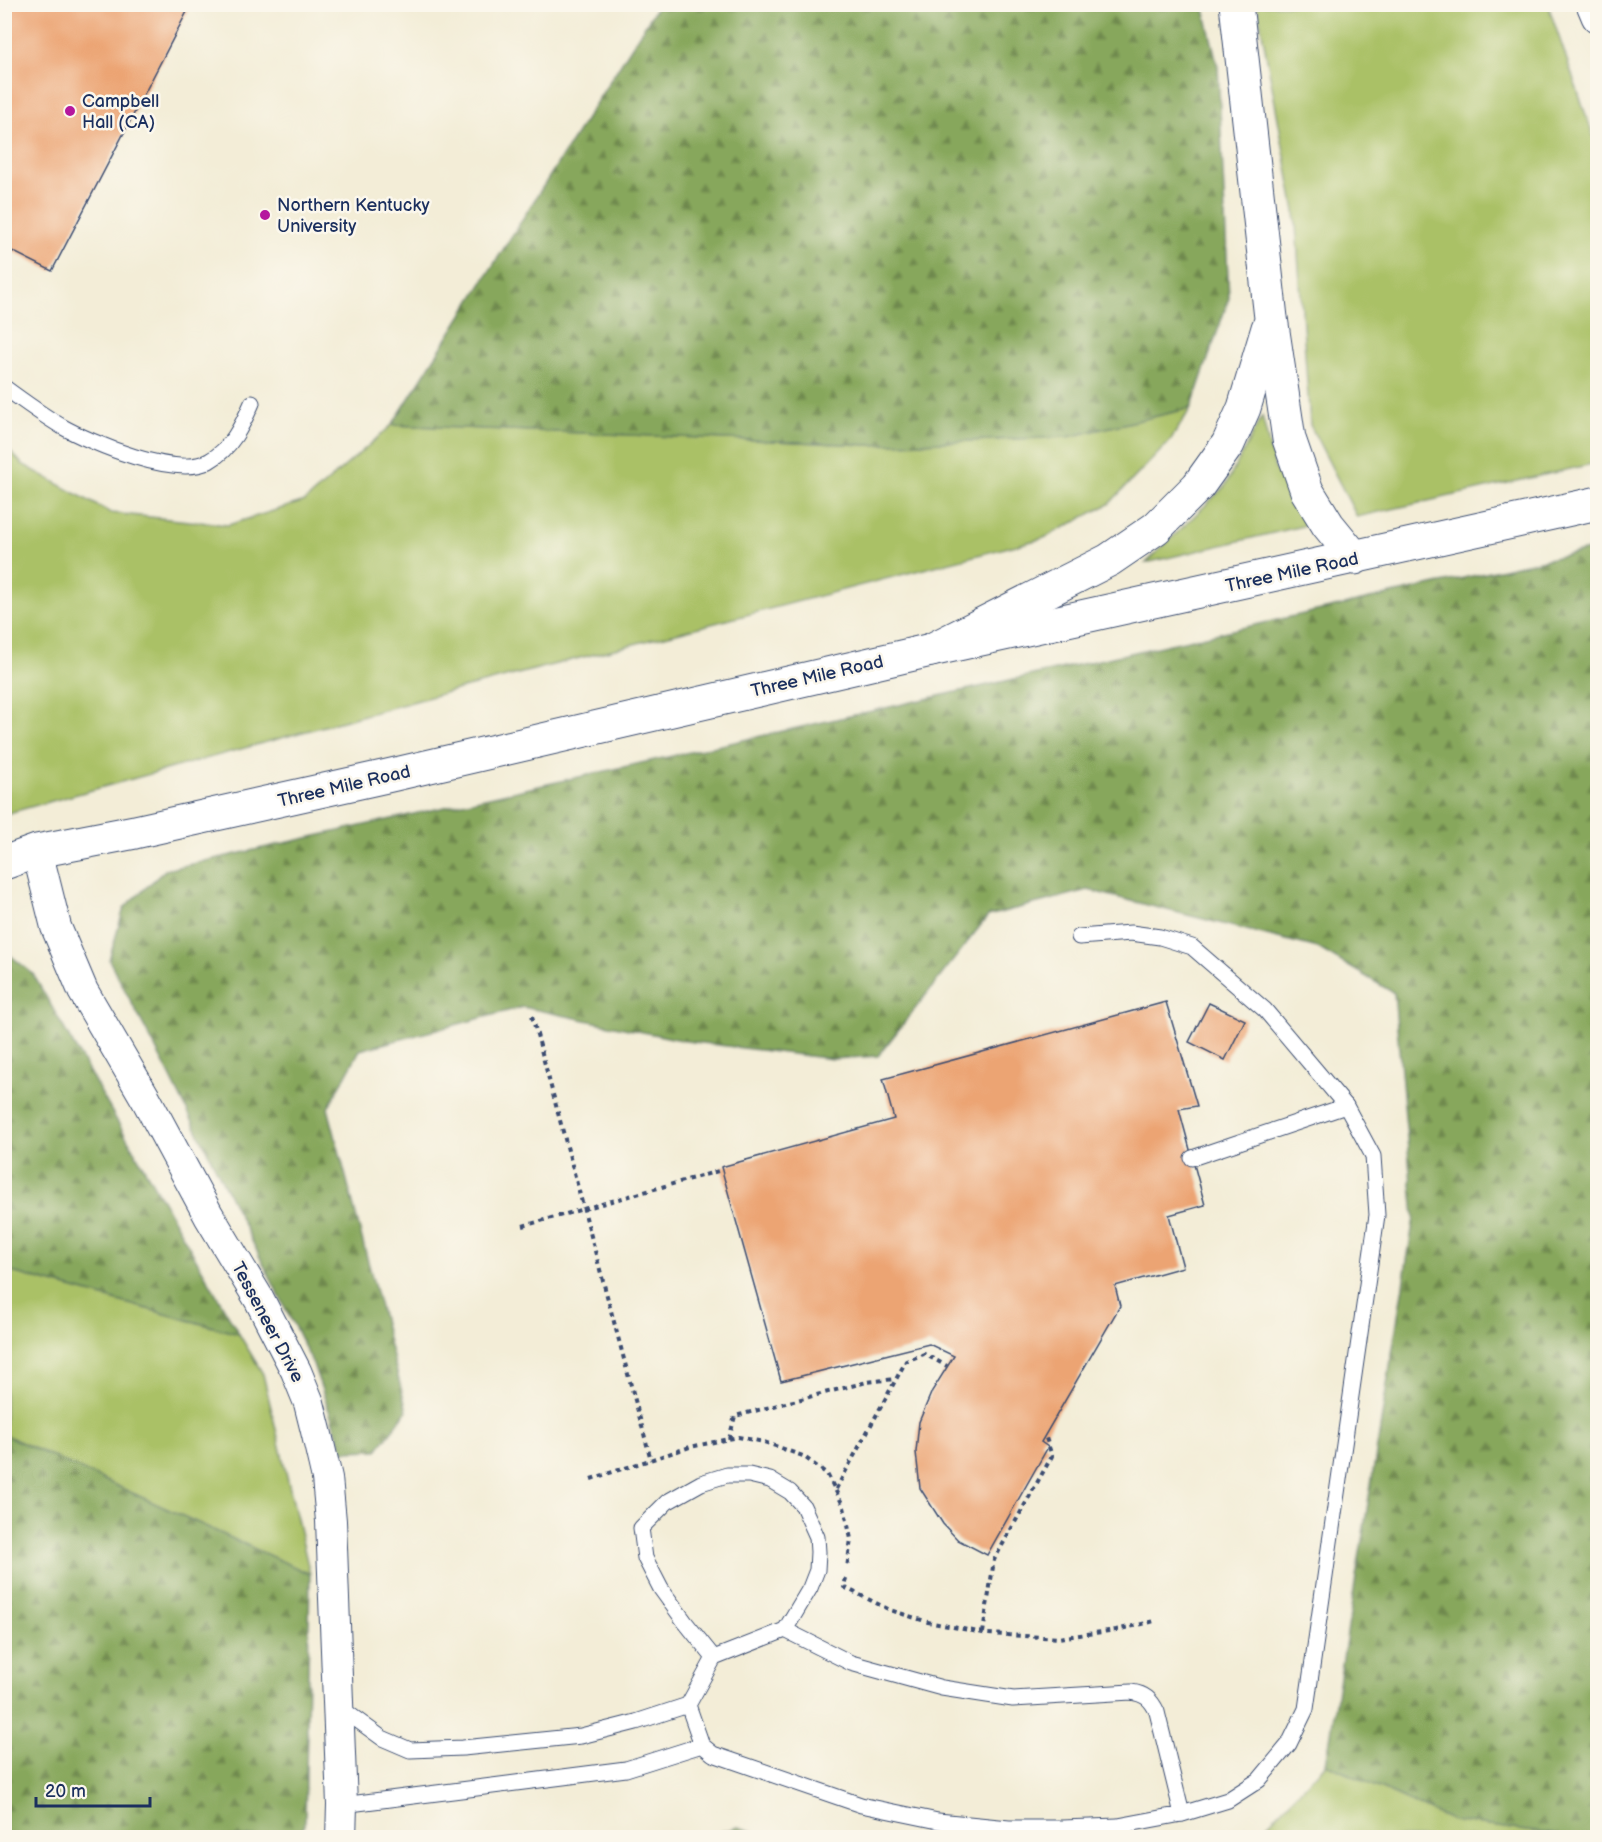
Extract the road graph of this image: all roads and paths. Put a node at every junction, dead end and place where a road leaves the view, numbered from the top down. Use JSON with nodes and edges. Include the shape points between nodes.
{"nodes":[{"id":1,"x":1236,"y":4,"type":"edge"},
{"id":2,"x":1593,"y":4,"type":"edge"},
{"id":3,"x":1598,"y":16,"type":"edge"},
{"id":4,"x":1271,"y":318,"type":"junction"},
{"id":5,"x":4,"y":387,"type":"edge"},
{"id":6,"x":252,"y":403,"type":"dead end"},
{"id":7,"x":1598,"y":503,"type":"edge"},
{"id":8,"x":1355,"y":558,"type":"junction"},
{"id":9,"x":932,"y":650,"type":"junction"},
{"id":10,"x":37,"y":850,"type":"junction"},
{"id":11,"x":4,"y":851,"type":"edge"},
{"id":12,"x":4,"y":863,"type":"edge"},
{"id":13,"x":1079,"y":937,"type":"dead end"},
{"id":14,"x":532,"y":1016,"type":"dead end"},
{"id":15,"x":1346,"y":1106,"type":"junction"},
{"id":16,"x":1192,"y":1158,"type":"dead end"},
{"id":17,"x":722,"y":1170,"type":"dead end"},
{"id":18,"x":584,"y":1209,"type":"junction"},
{"id":19,"x":523,"y":1226,"type":"dead end"},
{"id":20,"x":947,"y":1366,"type":"dead end"},
{"id":21,"x":896,"y":1379,"type":"junction"},
{"id":22,"x":1045,"y":1435,"type":"dead end"},
{"id":23,"x":729,"y":1439,"type":"junction"},
{"id":24,"x":651,"y":1460,"type":"junction"},
{"id":25,"x":591,"y":1479,"type":"dead end"},
{"id":26,"x":835,"y":1490,"type":"junction"},
{"id":27,"x":1155,"y":1621,"type":"dead end"},
{"id":28,"x":785,"y":1630,"type":"junction"},
{"id":29,"x":983,"y":1633,"type":"junction"},
{"id":30,"x":714,"y":1658,"type":"junction"},
{"id":31,"x":688,"y":1705,"type":"junction"},
{"id":32,"x":338,"y":1707,"type":"junction"},
{"id":33,"x":702,"y":1746,"type":"junction"},
{"id":34,"x":342,"y":1805,"type":"junction"},
{"id":35,"x":1182,"y":1814,"type":"junction"},
{"id":36,"x":341,"y":1838,"type":"edge"}],
"edges":[{"from":1,"to":4,"type":"main road"},
{"from":2,"to":3,"type":"main road"},
{"from":4,"to":8,"type":"main road","via":[[1288,439],[1307,491]]},
{"from":4,"to":9,"type":"main road","via":[[1244,408],[1228,444],[1198,486],[1156,528],[1109,560]]},
{"from":5,"to":6,"type":"lane","via":[[62,427],[93,441],[154,463],[181,466],[207,462],[224,450],[242,428]]},
{"from":7,"to":8,"type":"main road","name":"Three Mile Road"},
{"from":8,"to":9,"type":"main road","name":"Three Mile Road"},
{"from":9,"to":10,"type":"main road","name":"Three Mile Road","via":[[387,776]]},
{"from":10,"to":11,"type":"main road","name":"Three Mile Road"},
{"from":10,"to":12,"type":"main road","name":"Three Mile Road"},
{"from":10,"to":32,"type":"street","name":"Tesseneer Drive","via":[[56,927],[83,991],[259,1299],[309,1403],[327,1478]]},
{"from":13,"to":15,"type":"lane","via":[[1131,933],[1192,947],[1265,1010]]},
{"from":14,"to":18,"type":"path"},
{"from":15,"to":16,"type":"lane"},
{"from":15,"to":35,"type":"lane","via":[[1373,1156],[1377,1215],[1306,1709],[1289,1744],[1259,1780],[1228,1800]]},
{"from":17,"to":18,"type":"path"},
{"from":18,"to":19,"type":"path"},
{"from":18,"to":24,"type":"path"},
{"from":20,"to":21,"type":"path","via":[[924,1354],[906,1361]]},
{"from":21,"to":23,"type":"path","via":[[867,1382],[735,1416]]},
{"from":21,"to":26,"type":"path"},
{"from":22,"to":29,"type":"path","via":[[1052,1456],[994,1560]]},
{"from":23,"to":24,"type":"path"},
{"from":23,"to":26,"type":"path","via":[[764,1442],[803,1456],[827,1474]]},
{"from":24,"to":25,"type":"path"},
{"from":26,"to":29,"type":"path","via":[[844,1507],[851,1539],[844,1587],[890,1610]]},
{"from":27,"to":29,"type":"path","via":[[1058,1638]]},
{"from":28,"to":30,"type":"lane"},
{"from":28,"to":30,"type":"lane","via":[[817,1570],[817,1537],[803,1506],[770,1480],[749,1475],[727,1475],[701,1483],[667,1502],[641,1528],[645,1558],[661,1589]]},
{"from":28,"to":35,"type":"lane","via":[[851,1663],[942,1688],[1013,1699],[1142,1694],[1157,1712]]},
{"from":30,"to":31,"type":"lane"},
{"from":31,"to":32,"type":"lane","via":[[581,1736],[410,1750],[382,1738]]},
{"from":31,"to":33,"type":"lane"},
{"from":32,"to":34,"type":"street","name":"Tesseneer Drive"},
{"from":33,"to":34,"type":"lane","via":[[626,1769]]},
{"from":33,"to":35,"type":"lane","via":[[713,1754],[861,1805],[938,1821],[1062,1828],[1118,1826]]},
{"from":34,"to":36,"type":"street","name":"Tesseneer Drive"}]}
